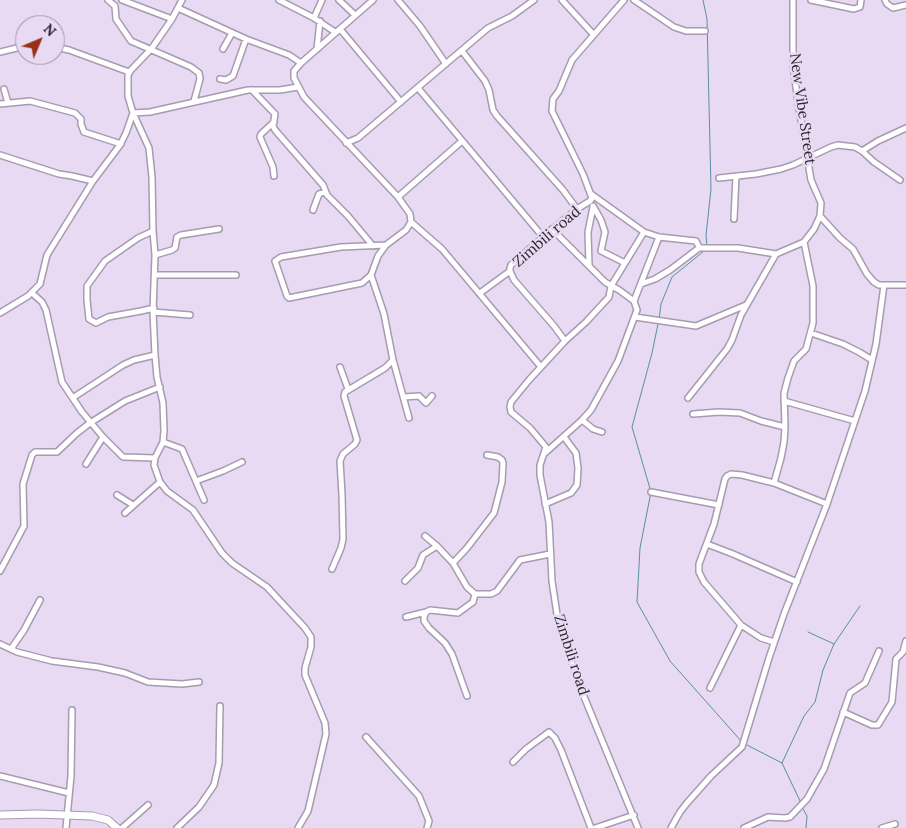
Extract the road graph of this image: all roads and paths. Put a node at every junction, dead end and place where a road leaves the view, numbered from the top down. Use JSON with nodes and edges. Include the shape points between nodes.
{"nodes":[{"id":1,"x":108,"y":0,"type":"edge"},
{"id":2,"x":122,"y":0,"type":"edge"},
{"id":3,"x":182,"y":0,"type":"edge"},
{"id":4,"x":279,"y":0,"type":"edge"},
{"id":5,"x":322,"y":0,"type":"edge"},
{"id":6,"x":339,"y":0,"type":"edge"},
{"id":7,"x":373,"y":0,"type":"edge"},
{"id":8,"x":398,"y":0,"type":"edge"},
{"id":9,"x":534,"y":0,"type":"edge"},
{"id":10,"x":562,"y":0,"type":"edge"},
{"id":11,"x":624,"y":0,"type":"edge"},
{"id":12,"x":634,"y":0,"type":"edge"},
{"id":13,"x":793,"y":0,"type":"edge"},
{"id":14,"x":811,"y":0,"type":"edge"},
{"id":15,"x":861,"y":0,"type":"edge"},
{"id":16,"x":885,"y":0,"type":"edge"},
{"id":17,"x":906,"y":5,"type":"edge"},
{"id":18,"x":178,"y":8,"type":"junction"},
{"id":19,"x":355,"y":15,"type":"junction"},
{"id":20,"x":314,"y":18,"type":"junction"},
{"id":21,"x":172,"y":19,"type":"junction"},
{"id":22,"x":320,"y":21,"type":"junction"},
{"id":23,"x":338,"y":30,"type":"junction"},
{"id":24,"x":705,"y":30,"type":"dead end"},
{"id":25,"x":232,"y":33,"type":"junction"},
{"id":26,"x":593,"y":34,"type":"junction"},
{"id":27,"x":246,"y":39,"type":"junction"},
{"id":28,"x":15,"y":48,"type":"edge"},
{"id":29,"x":152,"y":48,"type":"junction"},
{"id":30,"x":65,"y":49,"type":"edge"},
{"id":31,"x":223,"y":49,"type":"dead end"},
{"id":32,"x":317,"y":49,"type":"junction"},
{"id":33,"x":462,"y":51,"type":"junction"},
{"id":34,"x":0,"y":52,"type":"edge"},
{"id":35,"x":300,"y":63,"type":"junction"},
{"id":36,"x":446,"y":64,"type":"junction"},
{"id":37,"x":129,"y":72,"type":"junction"},
{"id":38,"x":220,"y":79,"type":"dead end"},
{"id":39,"x":298,"y":87,"type":"junction"},
{"id":40,"x":418,"y":88,"type":"junction"},
{"id":41,"x":4,"y":89,"type":"dead end"},
{"id":42,"x":252,"y":90,"type":"junction"},
{"id":43,"x":194,"y":101,"type":"junction"},
{"id":44,"x":401,"y":102,"type":"junction"},
{"id":45,"x":8,"y":103,"type":"junction"},
{"id":46,"x":0,"y":104,"type":"edge"},
{"id":47,"x":133,"y":113,"type":"junction"},
{"id":48,"x":274,"y":122,"type":"junction"},
{"id":49,"x":906,"y":126,"type":"edge"},
{"id":50,"x":462,"y":141,"type":"junction"},
{"id":51,"x":346,"y":143,"type":"junction"},
{"id":52,"x":121,"y":144,"type":"junction"},
{"id":53,"x":862,"y":151,"type":"junction"},
{"id":54,"x":0,"y":155,"type":"edge"},
{"id":55,"x":808,"y":159,"type":"junction"},
{"id":56,"x":274,"y":176,"type":"dead end"},
{"id":57,"x":736,"y":176,"type":"junction"},
{"id":58,"x":719,"y":178,"type":"dead end"},
{"id":59,"x":900,"y":180,"type":"dead end"},
{"id":60,"x":94,"y":182,"type":"junction"},
{"id":61,"x":324,"y":192,"type":"junction"},
{"id":62,"x":591,"y":196,"type":"junction"},
{"id":63,"x":398,"y":197,"type":"junction"},
{"id":64,"x":593,"y":206,"type":"junction"},
{"id":65,"x":577,"y":209,"type":"junction"},
{"id":66,"x":313,"y":210,"type":"dead end"},
{"id":67,"x":820,"y":216,"type":"junction"},
{"id":68,"x":734,"y":219,"type":"dead end"},
{"id":69,"x":411,"y":222,"type":"junction"},
{"id":70,"x":552,"y":229,"type":"junction"},
{"id":71,"x":218,"y":230,"type":"dead end"},
{"id":72,"x":152,"y":231,"type":"junction"},
{"id":73,"x":644,"y":232,"type":"junction"},
{"id":74,"x":543,"y":236,"type":"junction"},
{"id":75,"x":659,"y":237,"type":"junction"},
{"id":76,"x":804,"y":242,"type":"junction"},
{"id":77,"x":386,"y":245,"type":"junction"},
{"id":78,"x":373,"y":246,"type":"junction"},
{"id":79,"x":700,"y":248,"type":"junction"},
{"id":80,"x":776,"y":254,"type":"junction"},
{"id":81,"x":155,"y":255,"type":"junction"},
{"id":82,"x":626,"y":264,"type":"junction"},
{"id":83,"x":589,"y":266,"type":"junction"},
{"id":84,"x":510,"y":271,"type":"junction"},
{"id":85,"x":155,"y":275,"type":"junction"},
{"id":86,"x":236,"y":275,"type":"dead end"},
{"id":87,"x":371,"y":275,"type":"junction"},
{"id":88,"x":641,"y":284,"type":"junction"},
{"id":89,"x":884,"y":285,"type":"junction"},
{"id":90,"x":906,"y":285,"type":"edge"},
{"id":91,"x":611,"y":286,"type":"junction"},
{"id":92,"x":32,"y":293,"type":"junction"},
{"id":93,"x":480,"y":293,"type":"junction"},
{"id":94,"x":634,"y":301,"type":"junction"},
{"id":95,"x":747,"y":305,"type":"junction"},
{"id":96,"x":153,"y":310,"type":"junction"},
{"id":97,"x":0,"y":313,"type":"edge"},
{"id":98,"x":190,"y":315,"type":"dead end"},
{"id":99,"x":636,"y":317,"type":"junction"},
{"id":100,"x":811,"y":333,"type":"junction"},
{"id":101,"x":565,"y":341,"type":"junction"},
{"id":102,"x":155,"y":355,"type":"junction"},
{"id":103,"x":393,"y":360,"type":"junction"},
{"id":104,"x":872,"y":360,"type":"junction"},
{"id":105,"x":340,"y":367,"type":"dead end"},
{"id":106,"x":541,"y":367,"type":"junction"},
{"id":107,"x":160,"y":387,"type":"junction"},
{"id":108,"x":348,"y":389,"type":"junction"},
{"id":109,"x":432,"y":396,"type":"dead end"},
{"id":110,"x":404,"y":397,"type":"junction"},
{"id":111,"x":74,"y":398,"type":"dead end"},
{"id":112,"x":688,"y":398,"type":"dead end"},
{"id":113,"x":784,"y":402,"type":"junction"},
{"id":114,"x":693,"y":414,"type":"dead end"},
{"id":115,"x":409,"y":418,"type":"dead end"},
{"id":116,"x":582,"y":420,"type":"junction"},
{"id":117,"x":855,"y":421,"type":"junction"},
{"id":118,"x":90,"y":423,"type":"junction"},
{"id":119,"x":785,"y":427,"type":"junction"},
{"id":120,"x":602,"y":432,"type":"dead end"},
{"id":121,"x":103,"y":437,"type":"junction"},
{"id":122,"x":564,"y":437,"type":"junction"},
{"id":123,"x":163,"y":442,"type":"junction"},
{"id":124,"x":545,"y":453,"type":"junction"},
{"id":125,"x":487,"y":455,"type":"dead end"},
{"id":126,"x":155,"y":458,"type":"junction"},
{"id":127,"x":242,"y":462,"type":"dead end"},
{"id":128,"x":86,"y":464,"type":"dead end"},
{"id":129,"x":196,"y":481,"type":"junction"},
{"id":130,"x":160,"y":482,"type":"junction"},
{"id":131,"x":774,"y":483,"type":"junction"},
{"id":132,"x":651,"y":492,"type":"dead end"},
{"id":133,"x":117,"y":495,"type":"dead end"},
{"id":134,"x":204,"y":500,"type":"dead end"},
{"id":135,"x":545,"y":504,"type":"junction"},
{"id":136,"x":827,"y":504,"type":"junction"},
{"id":137,"x":133,"y":505,"type":"junction"},
{"id":138,"x":719,"y":505,"type":"junction"},
{"id":139,"x":125,"y":512,"type":"dead end"},
{"id":140,"x":425,"y":536,"type":"dead end"},
{"id":141,"x":707,"y":544,"type":"junction"},
{"id":142,"x":438,"y":546,"type":"junction"},
{"id":143,"x":550,"y":554,"type":"junction"},
{"id":144,"x":452,"y":563,"type":"junction"},
{"id":145,"x":332,"y":569,"type":"dead end"},
{"id":146,"x":0,"y":570,"type":"edge"},
{"id":147,"x":405,"y":581,"type":"dead end"},
{"id":148,"x":797,"y":582,"type":"junction"},
{"id":149,"x":476,"y":594,"type":"junction"},
{"id":150,"x":40,"y":600,"type":"dead end"},
{"id":151,"x":426,"y":612,"type":"junction"},
{"id":152,"x":406,"y":617,"type":"dead end"},
{"id":153,"x":741,"y":625,"type":"junction"},
{"id":154,"x":906,"y":641,"type":"edge"},
{"id":155,"x":774,"y":642,"type":"junction"},
{"id":156,"x":0,"y":644,"type":"edge"},
{"id":157,"x":11,"y":649,"type":"junction"},
{"id":158,"x":879,"y":651,"type":"dead end"},
{"id":159,"x":199,"y":682,"type":"dead end"},
{"id":160,"x":710,"y":688,"type":"dead end"},
{"id":161,"x":467,"y":696,"type":"dead end"},
{"id":162,"x":220,"y":706,"type":"dead end"},
{"id":163,"x":72,"y":710,"type":"dead end"},
{"id":164,"x":843,"y":712,"type":"junction"},
{"id":165,"x":366,"y":737,"type":"dead end"},
{"id":166,"x":513,"y":762,"type":"dead end"},
{"id":167,"x":0,"y":776,"type":"edge"},
{"id":168,"x":69,"y":793,"type":"junction"},
{"id":169,"x":148,"y":805,"type":"dead end"},
{"id":170,"x":0,"y":815,"type":"edge"},
{"id":171,"x":66,"y":815,"type":"junction"},
{"id":172,"x":634,"y":815,"type":"junction"},
{"id":173,"x":895,"y":824,"type":"dead end"},
{"id":174,"x":66,"y":828,"type":"edge"},
{"id":175,"x":118,"y":828,"type":"edge"},
{"id":176,"x":122,"y":828,"type":"edge"},
{"id":177,"x":177,"y":828,"type":"edge"},
{"id":178,"x":298,"y":828,"type":"edge"},
{"id":179,"x":427,"y":828,"type":"edge"},
{"id":180,"x":591,"y":828,"type":"edge"},
{"id":181,"x":595,"y":828,"type":"edge"},
{"id":182,"x":638,"y":828,"type":"edge"},
{"id":183,"x":671,"y":828,"type":"edge"},
{"id":184,"x":744,"y":828,"type":"edge"},
{"id":185,"x":882,"y":828,"type":"edge"}],
"edges":[{"from":1,"to":29,"type":"street","via":[[115,6],[116,19],[130,40]]},
{"from":2,"to":21,"type":"street"},
{"from":3,"to":18,"type":"street"},
{"from":4,"to":20,"type":"street"},
{"from":5,"to":20,"type":"street"},
{"from":6,"to":19,"type":"street"},
{"from":7,"to":19,"type":"street"},
{"from":8,"to":36,"type":"street"},
{"from":9,"to":33,"type":"street","via":[[488,28]]},
{"from":10,"to":26,"type":"street"},
{"from":11,"to":26,"type":"street","name":"Zimbili road"},
{"from":12,"to":24,"type":"street","via":[[674,27],[686,31]]},
{"from":13,"to":55,"type":"street","name":"New Vibe Street","via":[[793,65]]},
{"from":14,"to":15,"type":"street","via":[[854,9],[860,7]]},
{"from":16,"to":17,"type":"street","via":[[893,8]]},
{"from":18,"to":21,"type":"street"},
{"from":18,"to":25,"type":"street"},
{"from":19,"to":23,"type":"street"},
{"from":20,"to":22,"type":"street"},
{"from":21,"to":29,"type":"street"},
{"from":22,"to":23,"type":"street"},
{"from":22,"to":32,"type":"street"},
{"from":23,"to":32,"type":"street"},
{"from":23,"to":44,"type":"street"},
{"from":25,"to":27,"type":"street"},
{"from":25,"to":31,"type":"street"},
{"from":26,"to":62,"type":"street","name":"Zimbili road","via":[[572,60],[551,106]]},
{"from":27,"to":35,"type":"street","via":[[286,54]]},
{"from":27,"to":38,"type":"street","via":[[233,76]]},
{"from":28,"to":34,"type":"street"},
{"from":29,"to":37,"type":"street"},
{"from":29,"to":43,"type":"street","via":[[199,73]]},
{"from":30,"to":37,"type":"street"},
{"from":32,"to":35,"type":"street"},
{"from":33,"to":36,"type":"street"},
{"from":33,"to":65,"type":"street","via":[[485,81],[497,116]]},
{"from":35,"to":39,"type":"street","via":[[294,71]]},
{"from":36,"to":40,"type":"street"},
{"from":37,"to":47,"type":"street","via":[[128,96]]},
{"from":39,"to":42,"type":"street"},
{"from":39,"to":51,"type":"street"},
{"from":40,"to":44,"type":"street"},
{"from":40,"to":50,"type":"street"},
{"from":41,"to":45,"type":"street"},
{"from":42,"to":43,"type":"street"},
{"from":42,"to":48,"type":"street","via":[[274,113]]},
{"from":43,"to":47,"type":"street"},
{"from":44,"to":51,"type":"street","via":[[358,138]]},
{"from":45,"to":46,"type":"street"},
{"from":45,"to":52,"type":"street","via":[[30,101],[75,113],[81,119],[84,132]]},
{"from":47,"to":52,"type":"street"},
{"from":47,"to":72,"type":"street","via":[[149,148]]},
{"from":48,"to":56,"type":"street","via":[[260,137]]},
{"from":48,"to":61,"type":"street","via":[[274,128],[323,185]]},
{"from":49,"to":53,"type":"street"},
{"from":50,"to":63,"type":"street"},
{"from":50,"to":74,"type":"street"},
{"from":51,"to":63,"type":"street"},
{"from":52,"to":60,"type":"street"},
{"from":53,"to":55,"type":"street","via":[[838,145]]},
{"from":53,"to":59,"type":"street"},
{"from":54,"to":60,"type":"street"},
{"from":55,"to":57,"type":"street","via":[[776,170]]},
{"from":55,"to":67,"type":"street","name":"New Vibe Street","via":[[821,204]]},
{"from":57,"to":58,"type":"street"},
{"from":57,"to":68,"type":"street"},
{"from":60,"to":92,"type":"street","via":[[46,255],[40,282]]},
{"from":61,"to":66,"type":"street","via":[[319,194]]},
{"from":61,"to":78,"type":"street"},
{"from":62,"to":64,"type":"street"},
{"from":62,"to":65,"type":"street","name":"Zimbili road"},
{"from":62,"to":73,"type":"street"},
{"from":63,"to":69,"type":"street","via":[[410,214]]},
{"from":64,"to":82,"type":"street","via":[[605,232],[601,251]]},
{"from":64,"to":83,"type":"street","via":[[588,232]]},
{"from":65,"to":70,"type":"street","name":"Zimbili road"},
{"from":67,"to":76,"type":"street"},
{"from":67,"to":89,"type":"street","via":[[853,250],[870,278]]},
{"from":69,"to":77,"type":"street","via":[[406,230]]},
{"from":69,"to":93,"type":"street","via":[[442,249]]},
{"from":70,"to":74,"type":"street","name":"Zimbili road"},
{"from":70,"to":83,"type":"street"},
{"from":71,"to":81,"type":"street","via":[[181,235],[175,248]]},
{"from":72,"to":81,"type":"street"},
{"from":72,"to":96,"type":"street","via":[[105,261],[87,286],[86,300],[90,319],[96,323],[116,315]]},
{"from":73,"to":75,"type":"street"},
{"from":73,"to":82,"type":"street"},
{"from":74,"to":84,"type":"street","name":"Zimbili road","via":[[511,266]]},
{"from":75,"to":79,"type":"street","via":[[696,241]]},
{"from":75,"to":88,"type":"street"},
{"from":76,"to":80,"type":"street"},
{"from":76,"to":100,"type":"street","via":[[814,292]]},
{"from":77,"to":78,"type":"street"},
{"from":77,"to":87,"type":"street"},
{"from":78,"to":87,"type":"street","via":[[341,246],[275,260],[289,298],[362,283]]},
{"from":79,"to":80,"type":"street","via":[[738,248]]},
{"from":79,"to":88,"type":"street"},
{"from":80,"to":95,"type":"street"},
{"from":81,"to":85,"type":"street"},
{"from":82,"to":91,"type":"street"},
{"from":83,"to":91,"type":"street"},
{"from":84,"to":93,"type":"street"},
{"from":84,"to":101,"type":"street","name":"Zimbili road"},
{"from":85,"to":86,"type":"street"},
{"from":85,"to":96,"type":"street"},
{"from":87,"to":103,"type":"street","via":[[384,314]]},
{"from":88,"to":94,"type":"street"},
{"from":89,"to":90,"type":"street"},
{"from":89,"to":104,"type":"street"},
{"from":91,"to":94,"type":"street"},
{"from":91,"to":101,"type":"street","via":[[609,297]]},
{"from":92,"to":97,"type":"street"},
{"from":92,"to":118,"type":"street","via":[[46,310],[62,382]]},
{"from":93,"to":106,"type":"street"},
{"from":94,"to":99,"type":"street"},
{"from":95,"to":99,"type":"street","via":[[696,326]]},
{"from":95,"to":112,"type":"street","via":[[727,350]]},
{"from":96,"to":98,"type":"street"},
{"from":96,"to":102,"type":"street"},
{"from":99,"to":116,"type":"street","via":[[611,377]]},
{"from":100,"to":104,"type":"street","via":[[843,344]]},
{"from":100,"to":113,"type":"street","via":[[806,349],[794,362]]},
{"from":101,"to":106,"type":"street"},
{"from":102,"to":107,"type":"street"},
{"from":102,"to":111,"type":"street","via":[[122,365]]},
{"from":103,"to":108,"type":"street"},
{"from":103,"to":110,"type":"street"},
{"from":104,"to":117,"type":"street"},
{"from":105,"to":108,"type":"street"},
{"from":106,"to":124,"type":"street","via":[[510,407],[511,412],[544,443]]},
{"from":107,"to":118,"type":"street","via":[[125,402]]},
{"from":107,"to":123,"type":"street","via":[[164,409]]},
{"from":108,"to":145,"type":"street","via":[[344,396],[357,440],[340,461],[342,539]]},
{"from":109,"to":110,"type":"street","via":[[426,403],[419,396]]},
{"from":110,"to":115,"type":"street"},
{"from":113,"to":117,"type":"street"},
{"from":113,"to":119,"type":"street"},
{"from":114,"to":119,"type":"street","via":[[740,413]]},
{"from":116,"to":120,"type":"street","via":[[592,429]]},
{"from":116,"to":122,"type":"street"},
{"from":117,"to":136,"type":"street"},
{"from":118,"to":121,"type":"street"},
{"from":118,"to":146,"type":"street","via":[[57,452],[35,452],[30,458],[23,484],[24,526]]},
{"from":119,"to":131,"type":"street"},
{"from":121,"to":126,"type":"street","via":[[124,457]]},
{"from":121,"to":128,"type":"street"},
{"from":122,"to":124,"type":"street"},
{"from":122,"to":135,"type":"street","via":[[576,453],[577,486],[572,493]]},
{"from":123,"to":126,"type":"street"},
{"from":123,"to":129,"type":"street","via":[[182,449]]},
{"from":124,"to":135,"type":"street","name":"Zimbili road","via":[[540,475]]},
{"from":125,"to":144,"type":"street","via":[[503,463],[494,513]]},
{"from":126,"to":130,"type":"street"},
{"from":127,"to":129,"type":"street"},
{"from":129,"to":134,"type":"street"},
{"from":130,"to":137,"type":"street"},
{"from":130,"to":178,"type":"street","via":[[192,510],[222,553],[267,588],[311,637],[305,675],[326,723],[326,734],[308,811]]},
{"from":131,"to":136,"type":"street"},
{"from":131,"to":138,"type":"street","via":[[731,474],[725,479]]},
{"from":132,"to":138,"type":"street"},
{"from":133,"to":137,"type":"street"},
{"from":135,"to":143,"type":"street","name":"Zimbili road","via":[[551,538]]},
{"from":136,"to":148,"type":"street"},
{"from":137,"to":139,"type":"street"},
{"from":138,"to":141,"type":"street"},
{"from":140,"to":142,"type":"street"},
{"from":141,"to":148,"type":"street"},
{"from":141,"to":153,"type":"street","via":[[699,572],[713,594]]},
{"from":142,"to":144,"type":"street"},
{"from":142,"to":147,"type":"street","via":[[423,555],[418,568]]},
{"from":143,"to":149,"type":"street","via":[[520,560],[497,592]]},
{"from":143,"to":172,"type":"street","name":"Zimbili road","via":[[562,638]]},
{"from":144,"to":149,"type":"street","via":[[467,587]]},
{"from":148,"to":155,"type":"street"},
{"from":149,"to":151,"type":"street","via":[[473,602],[458,613]]},
{"from":150,"to":157,"type":"street"},
{"from":151,"to":152,"type":"street"},
{"from":151,"to":161,"type":"street","via":[[424,622],[452,654]]},
{"from":153,"to":155,"type":"street"},
{"from":153,"to":160,"type":"street"},
{"from":154,"to":164,"type":"street","via":[[903,652],[896,659],[892,702],[878,725]]},
{"from":155,"to":183,"type":"street","via":[[742,748],[692,798]]},
{"from":156,"to":157,"type":"street"},
{"from":157,"to":159,"type":"street","via":[[52,662],[125,673],[148,682]]},
{"from":158,"to":164,"type":"street","via":[[865,683],[850,693]]},
{"from":162,"to":177,"type":"street","via":[[219,763],[214,785],[199,807]]},
{"from":163,"to":168,"type":"street"},
{"from":164,"to":184,"type":"street","via":[[824,769],[807,799],[790,817],[762,818]]},
{"from":165,"to":179,"type":"street","via":[[419,796],[429,822]]},
{"from":166,"to":180,"type":"street","via":[[549,732],[561,750]]},
{"from":167,"to":168,"type":"street"},
{"from":168,"to":171,"type":"street"},
{"from":169,"to":176,"type":"street"},
{"from":170,"to":171,"type":"street"},
{"from":171,"to":174,"type":"street"},
{"from":171,"to":175,"type":"street","via":[[100,817]]},
{"from":172,"to":181,"type":"street"},
{"from":172,"to":182,"type":"street","name":"Zimbili road"},
{"from":173,"to":185,"type":"street"}]}
